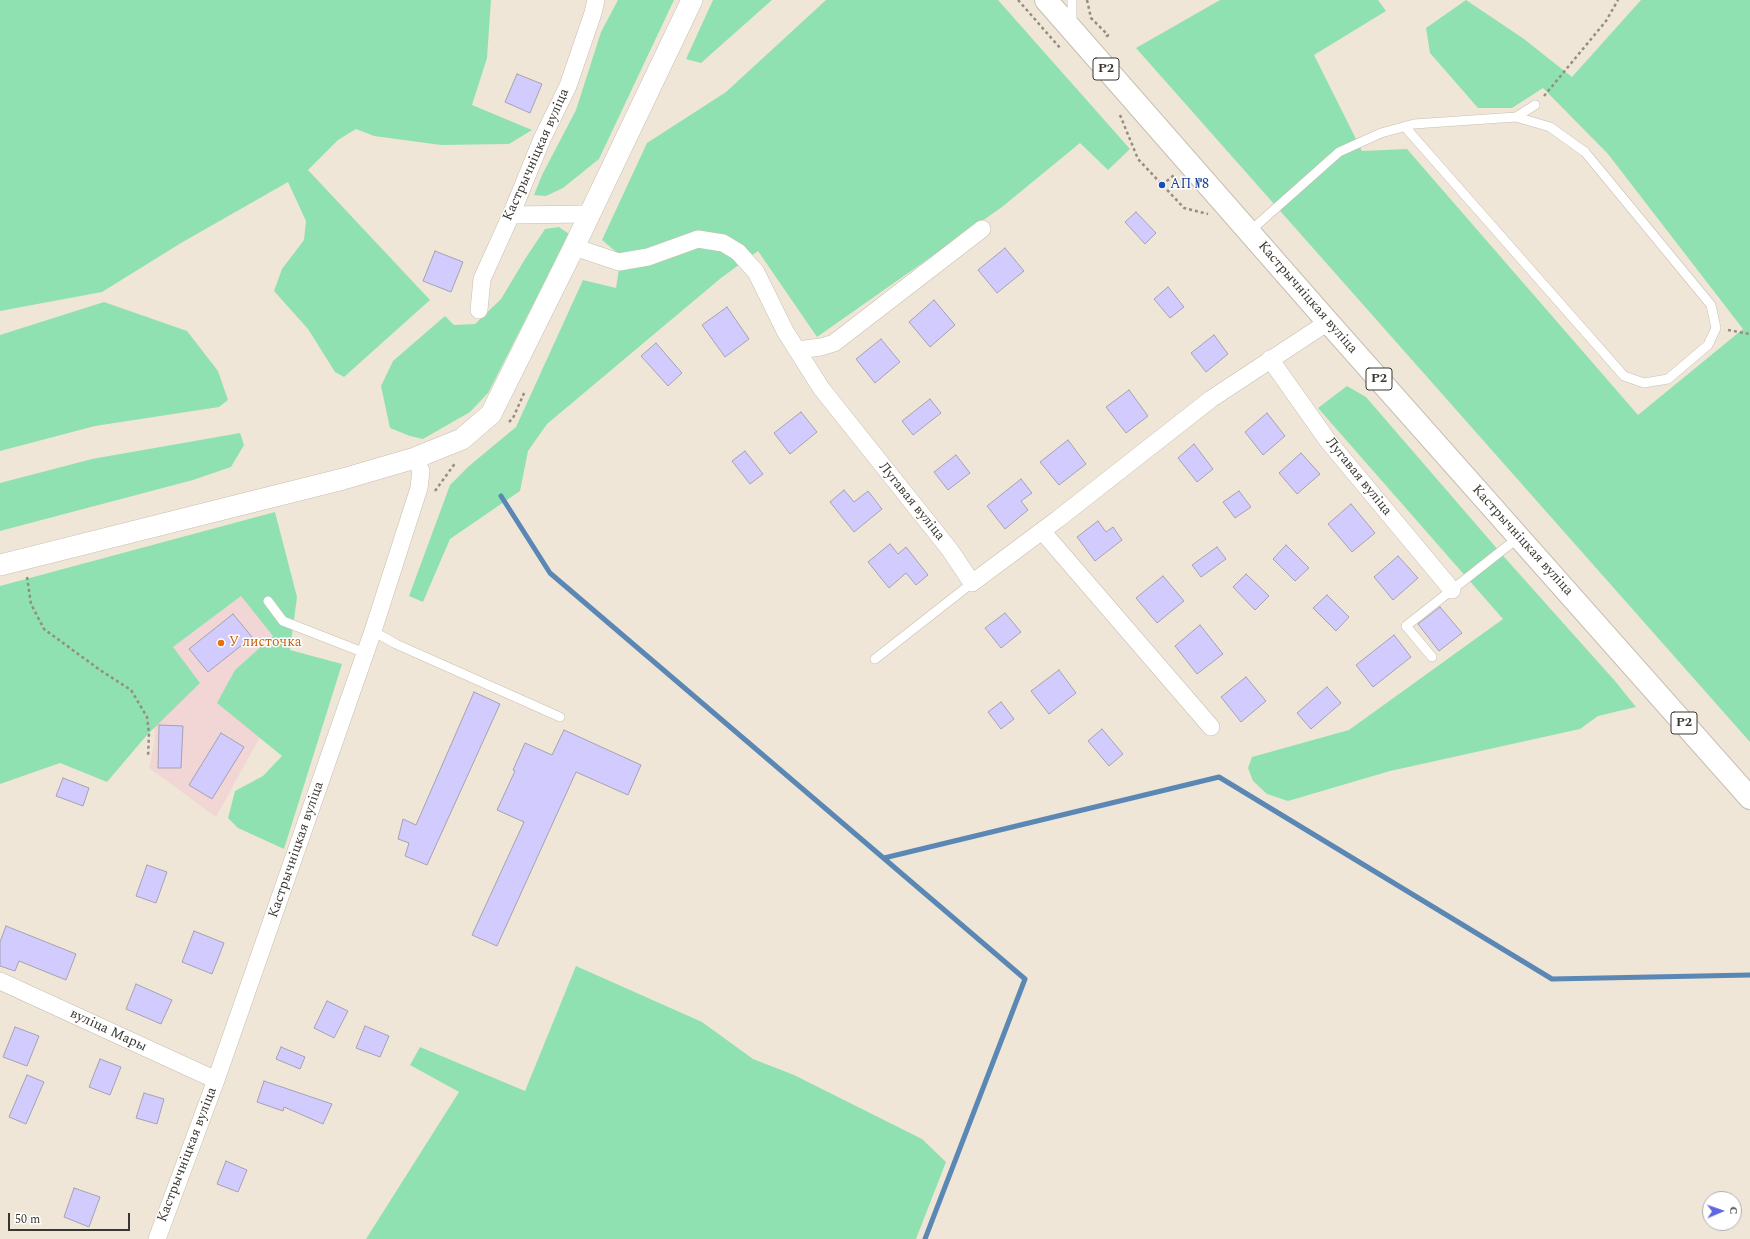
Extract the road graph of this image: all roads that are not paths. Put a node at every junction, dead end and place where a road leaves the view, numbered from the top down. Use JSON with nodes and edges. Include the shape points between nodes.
{"nodes":[{"id":1,"x":596,"y":0,"type":"edge"},
{"id":2,"x":692,"y":0,"type":"edge"},
{"id":3,"x":1046,"y":0,"type":"edge"},
{"id":4,"x":1072,"y":0,"type":"edge"},
{"id":5,"x":1072,"y":30,"type":"junction"},
{"id":6,"x":1535,"y":105,"type":"road end"},
{"id":7,"x":1516,"y":117,"type":"junction"},
{"id":8,"x":1405,"y":126,"type":"junction"},
{"id":9,"x":589,"y":214,"type":"junction"},
{"id":10,"x":511,"y":215,"type":"junction"},
{"id":11,"x":982,"y":229,"type":"dead end"},
{"id":12,"x":1249,"y":232,"type":"junction"},
{"id":13,"x":574,"y":247,"type":"junction"},
{"id":14,"x":479,"y":310,"type":"dead end"},
{"id":15,"x":1328,"y":322,"type":"junction"},
{"id":16,"x":797,"y":350,"type":"junction"},
{"id":17,"x":1270,"y":359,"type":"junction"},
{"id":18,"x":415,"y":458,"type":"junction"},
{"id":19,"x":1042,"y":531,"type":"junction"},
{"id":20,"x":1519,"y":537,"type":"junction"},
{"id":21,"x":0,"y":565,"type":"edge"},
{"id":22,"x":972,"y":583,"type":"junction"},
{"id":23,"x":1452,"y":590,"type":"junction"},
{"id":24,"x":268,"y":601,"type":"dead end"},
{"id":25,"x":373,"y":631,"type":"junction"},
{"id":26,"x":365,"y":653,"type":"junction"},
{"id":27,"x":1432,"y":657,"type":"dead end"},
{"id":28,"x":875,"y":659,"type":"dead end"},
{"id":29,"x":560,"y":717,"type":"dead end"},
{"id":30,"x":1211,"y":727,"type":"dead end"},
{"id":31,"x":1750,"y":798,"type":"edge"},
{"id":32,"x":0,"y":981,"type":"edge"},
{"id":33,"x":216,"y":1080,"type":"junction"},
{"id":34,"x":157,"y":1239,"type":"edge"}],
"edges":[{"from":1,"to":10,"type":"street","name":"Кастрычніцкая вуліца","via":[[568,86],[542,139]]},
{"from":2,"to":9,"type":"street"},
{"from":3,"to":5,"type":"main road","name":"Кастрычніцкая вуліца","number":"Р2"},
{"from":4,"to":5,"type":"lane"},
{"from":5,"to":12,"type":"main road","name":"Кастрычніцкая вуліца","number":"Р2"},
{"from":6,"to":7,"type":"lane"},
{"from":7,"to":8,"type":"lane"},
{"from":7,"to":8,"type":"lane","via":[[1550,127],[1585,152],[1711,305],[1716,328],[1708,345],[1668,379],[1644,384],[1624,376]]},
{"from":8,"to":12,"type":"lane","via":[[1381,133],[1339,152]]},
{"from":9,"to":10,"type":"street"},
{"from":9,"to":13,"type":"street"},
{"from":10,"to":14,"type":"street","name":"Кастрычніцкая вуліца","via":[[482,279]]},
{"from":11,"to":16,"type":"street","via":[[834,343]]},
{"from":12,"to":15,"type":"main road","name":"Кастрычніцкая вуліца","number":"Р2"},
{"from":13,"to":16,"type":"street","name":"Лугавая вуліца","via":[[619,262],[648,257],[698,240],[723,243],[738,252],[756,272]]},
{"from":13,"to":18,"type":"street","via":[[491,414],[462,439]]},
{"from":15,"to":17,"type":"street"},
{"from":15,"to":20,"type":"main road","name":"Кастрычніцкая вуліца","number":"Р2"},
{"from":16,"to":22,"type":"street","name":"Лугавая вуліца","via":[[820,388],[950,550]]},
{"from":17,"to":19,"type":"street","via":[[1211,399]]},
{"from":17,"to":23,"type":"street","name":"Лугавая вуліца","via":[[1328,441]]},
{"from":18,"to":21,"type":"street","via":[[343,479]]},
{"from":18,"to":25,"type":"street","name":"Кастрычніцкая вуліца","via":[[421,471],[419,488]]},
{"from":19,"to":22,"type":"street"},
{"from":19,"to":30,"type":"street"},
{"from":20,"to":23,"type":"lane"},
{"from":20,"to":31,"type":"main road","name":"Кастрычніцкая вуліца","number":"Р2"},
{"from":22,"to":28,"type":"lane"},
{"from":23,"to":27,"type":"lane","via":[[1406,626]]},
{"from":24,"to":26,"type":"lane","via":[[283,621]]},
{"from":25,"to":26,"type":"street","name":"Кастрычніцкая вуліца"},
{"from":25,"to":29,"type":"lane","via":[[396,644]]},
{"from":26,"to":33,"type":"street","name":"Кастрычніцкая вуліца"},
{"from":32,"to":33,"type":"street","name":"вуліца Мары"},
{"from":33,"to":34,"type":"street","name":"Кастрычніцкая вуліца"}]}
